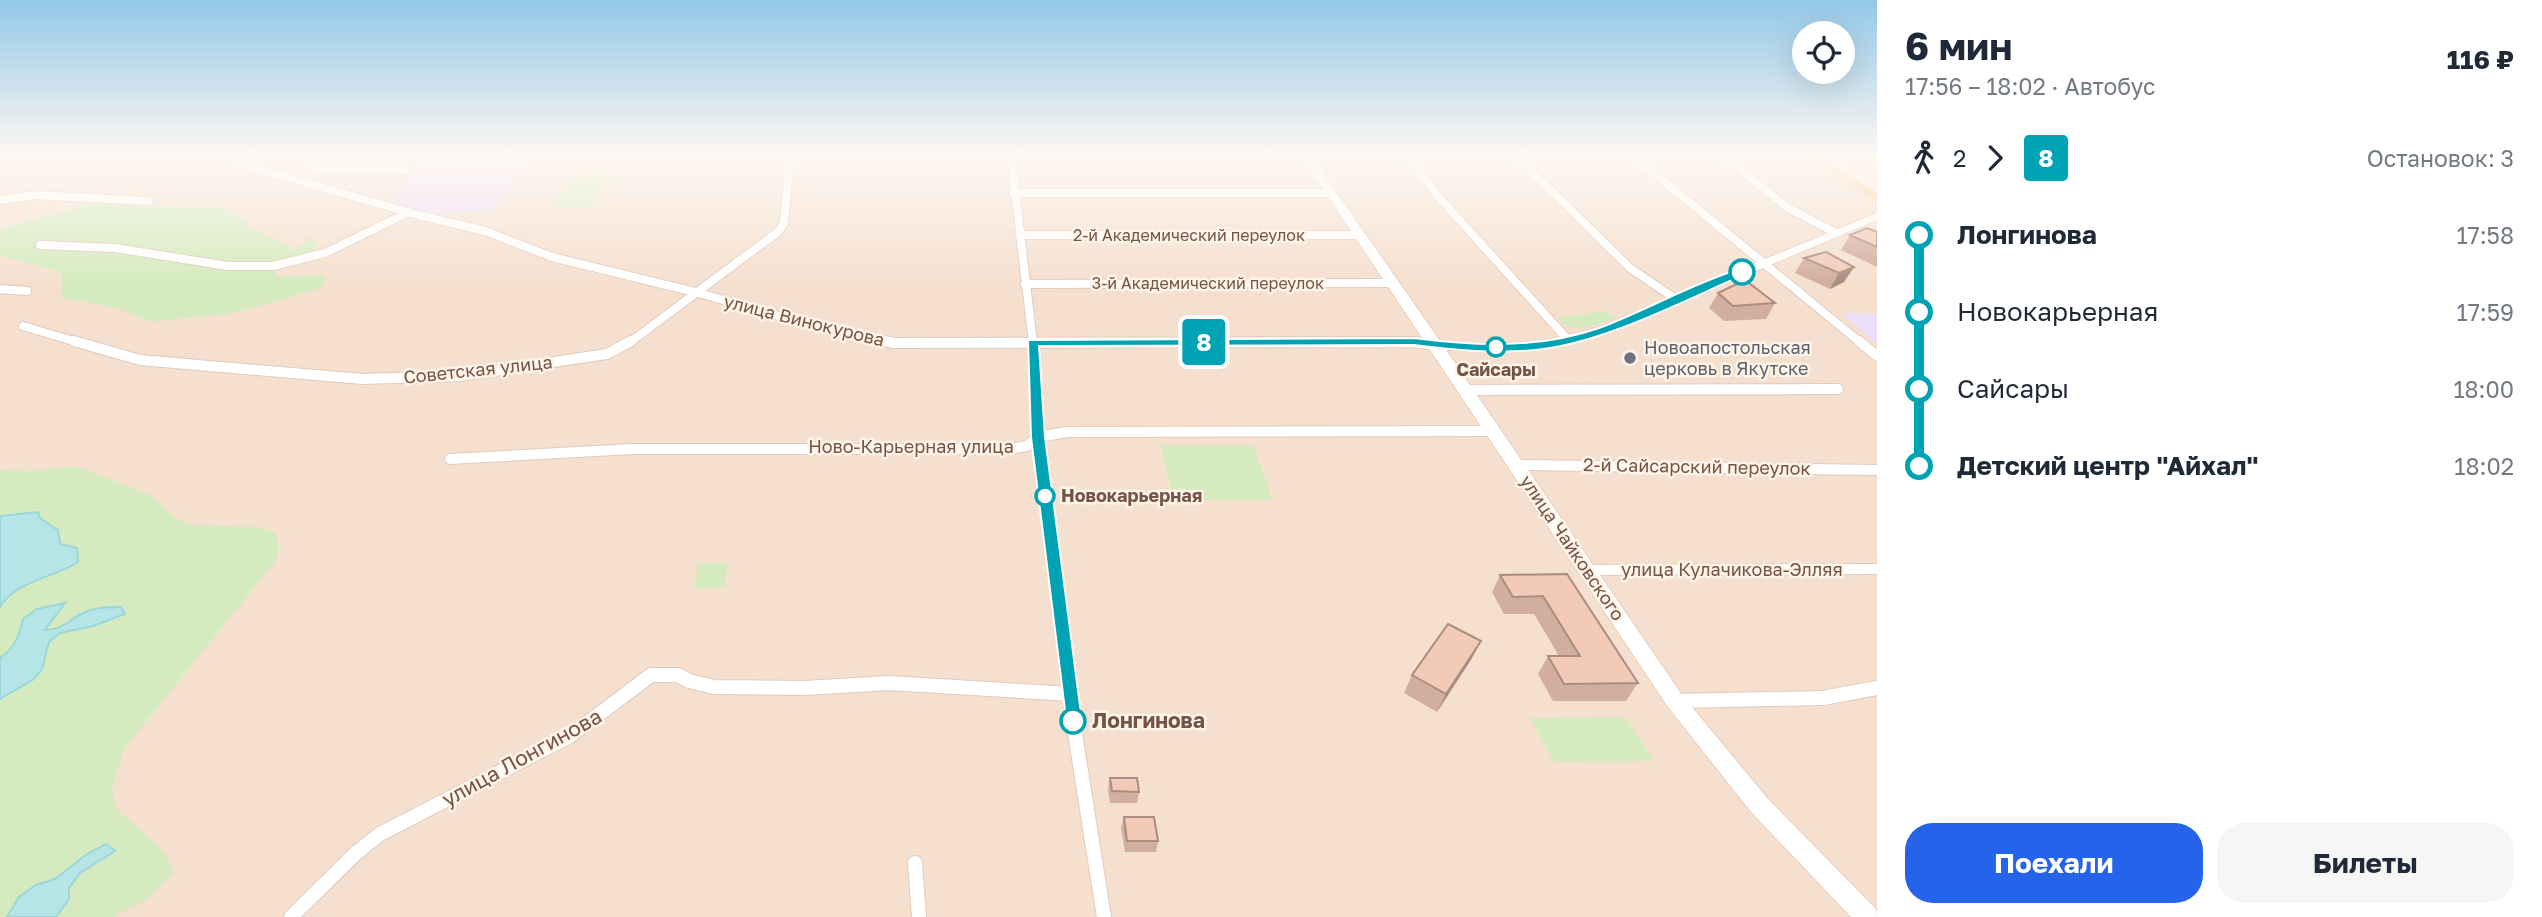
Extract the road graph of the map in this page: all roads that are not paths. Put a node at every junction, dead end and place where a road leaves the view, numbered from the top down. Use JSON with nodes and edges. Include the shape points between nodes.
{"nodes":[{"id":1,"x":106,"y":199,"type":"edge"},
{"id":2,"x":363,"y":199,"type":"edge"},
{"id":3,"x":786,"y":199,"type":"edge"},
{"id":4,"x":1014,"y":199,"type":"edge"},
{"id":5,"x":1335,"y":199,"type":"edge"},
{"id":6,"x":1440,"y":199,"type":"edge"},
{"id":7,"x":1560,"y":199,"type":"edge"},
{"id":8,"x":1686,"y":199,"type":"edge"},
{"id":9,"x":1777,"y":199,"type":"edge"},
{"id":10,"x":148,"y":201,"type":"dead end"},
{"id":11,"x":409,"y":212,"type":"junction"},
{"id":12,"x":1877,"y":216,"type":"edge"},
{"id":13,"x":1836,"y":233,"type":"junction"},
{"id":14,"x":1019,"y":235,"type":"junction"},
{"id":15,"x":1359,"y":235,"type":"junction"},
{"id":16,"x":40,"y":245,"type":"dead end"},
{"id":17,"x":1764,"y":262,"type":"junction"},
{"id":18,"x":1391,"y":283,"type":"junction"},
{"id":19,"x":1024,"y":284,"type":"junction"},
{"id":20,"x":0,"y":289,"type":"edge"},
{"id":21,"x":27,"y":291,"type":"dead end"},
{"id":22,"x":699,"y":293,"type":"junction"},
{"id":23,"x":1677,"y":300,"type":"junction"},
{"id":24,"x":23,"y":326,"type":"dead end"},
{"id":25,"x":1568,"y":340,"type":"junction"},
{"id":26,"x":1033,"y":343,"type":"junction"},
{"id":27,"x":1436,"y":345,"type":"junction"},
{"id":28,"x":1877,"y":356,"type":"edge"},
{"id":29,"x":1838,"y":389,"type":"dead end"},
{"id":30,"x":1466,"y":390,"type":"junction"},
{"id":31,"x":1494,"y":431,"type":"junction"},
{"id":32,"x":1038,"y":437,"type":"junction"},
{"id":33,"x":450,"y":459,"type":"dead end"},
{"id":34,"x":1517,"y":465,"type":"junction"},
{"id":35,"x":1877,"y":470,"type":"edge"},
{"id":36,"x":1877,"y":569,"type":"edge"},
{"id":37,"x":1587,"y":570,"type":"junction"},
{"id":38,"x":1877,"y":688,"type":"edge"},
{"id":39,"x":1071,"y":694,"type":"junction"},
{"id":40,"x":1675,"y":701,"type":"junction"},
{"id":41,"x":915,"y":863,"type":"dead end"},
{"id":42,"x":290,"y":917,"type":"edge"},
{"id":43,"x":919,"y":917,"type":"edge"},
{"id":44,"x":1104,"y":917,"type":"edge"},
{"id":45,"x":1867,"y":917,"type":"edge"}],
"edges":[{"from":1,"to":10,"type":"street"},
{"from":2,"to":11,"type":"street","name":"улица Винокурова"},
{"from":3,"to":22,"type":"street","name":"Советская улица","via":[[779,231]]},
{"from":4,"to":14,"type":"street"},
{"from":5,"to":15,"type":"main road","name":"улица Чайковского"},
{"from":6,"to":25,"type":"street"},
{"from":7,"to":23,"type":"street","via":[[1630,268]]},
{"from":8,"to":17,"type":"street"},
{"from":9,"to":13,"type":"street"},
{"from":11,"to":16,"type":"street","via":[[317,256],[270,267],[189,261],[116,248]]},
{"from":11,"to":22,"type":"street","name":"улица Винокурова","via":[[485,231],[552,257]]},
{"from":12,"to":13,"type":"main road"},
{"from":13,"to":17,"type":"main road"},
{"from":14,"to":15,"type":"street","name":"2-й Академический переулок"},
{"from":14,"to":19,"type":"street"},
{"from":15,"to":18,"type":"main road","name":"улица Чайковского"},
{"from":17,"to":23,"type":"main road"},
{"from":17,"to":28,"type":"street"},
{"from":18,"to":19,"type":"street","name":"3-й Академический переулок"},
{"from":18,"to":27,"type":"main road","name":"улица Чайковского"},
{"from":19,"to":26,"type":"street"},
{"from":20,"to":21,"type":"street"},
{"from":22,"to":24,"type":"street","name":"Советская улица","via":[[607,354],[418,379],[140,360]]},
{"from":22,"to":26,"type":"street","name":"улица Винокурова","via":[[894,343]]},
{"from":23,"to":25,"type":"main road"},
{"from":25,"to":27,"type":"main road","via":[[1537,346]]},
{"from":26,"to":27,"type":"street","name":"улица Винокурова"},
{"from":26,"to":32,"type":"street"},
{"from":27,"to":30,"type":"main road","name":"улица Чайковского"},
{"from":29,"to":30,"type":"street"},
{"from":30,"to":31,"type":"main road","name":"улица Чайковского"},
{"from":31,"to":32,"type":"street","name":"Ново-Карьерная улица","via":[[1067,432]]},
{"from":31,"to":34,"type":"main road","name":"улица Чайковского"},
{"from":32,"to":33,"type":"street","name":"Ново-Карьерная улица","via":[[1027,446],[1009,449],[633,449]]},
{"from":32,"to":39,"type":"street"},
{"from":34,"to":35,"type":"street","name":"2-й Сайсарский переулок"},
{"from":34,"to":37,"type":"main road","name":"улица Чайковского"},
{"from":36,"to":37,"type":"street","name":"улица Кулачикова-Элляя"},
{"from":37,"to":40,"type":"main road","name":"улица Чайковского"},
{"from":38,"to":40,"type":"street","via":[[1823,698]]},
{"from":39,"to":42,"type":"street","name":"улица Лонгинова","via":[[889,683],[714,687],[678,675],[651,675],[570,736],[381,834],[352,855],[308,904]]},
{"from":39,"to":44,"type":"street"},
{"from":40,"to":45,"type":"main road","name":"улица Чайковского","via":[[1760,806]]},
{"from":41,"to":43,"type":"street"}]}
